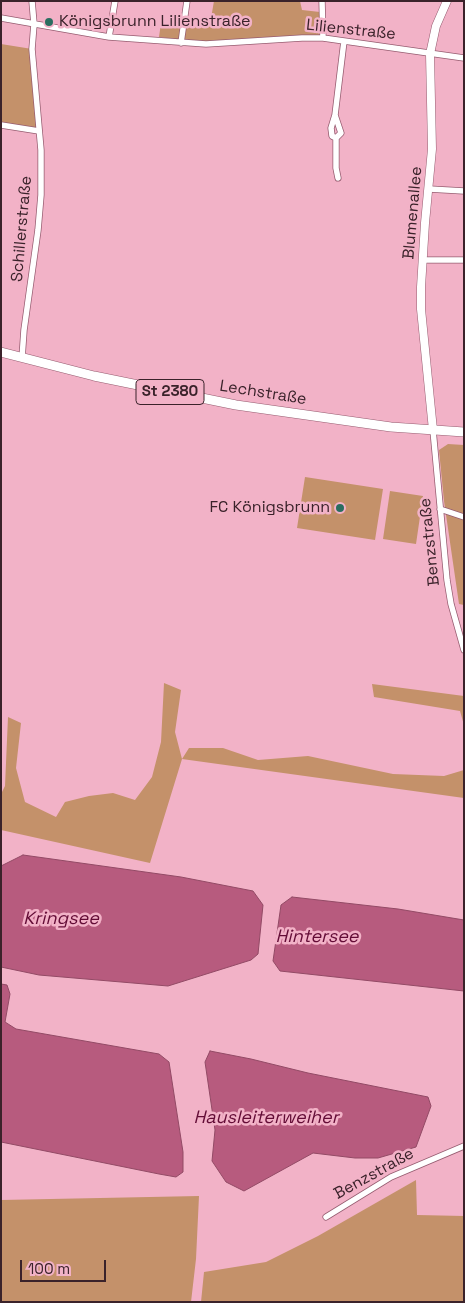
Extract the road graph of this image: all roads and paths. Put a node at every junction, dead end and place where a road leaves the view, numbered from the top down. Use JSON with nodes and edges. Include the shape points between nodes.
{"nodes":[{"id":1,"x":32,"y":1,"type":"edge"},
{"id":2,"x":116,"y":1,"type":"edge"},
{"id":3,"x":187,"y":1,"type":"edge"},
{"id":4,"x":322,"y":1,"type":"edge"},
{"id":5,"x":447,"y":1,"type":"edge"},
{"id":6,"x":1,"y":18,"type":"edge"},
{"id":7,"x":34,"y":24,"type":"junction"},
{"id":8,"x":109,"y":37,"type":"junction"},
{"id":9,"x":324,"y":38,"type":"junction"},
{"id":10,"x":344,"y":41,"type":"junction"},
{"id":11,"x":181,"y":43,"type":"junction"},
{"id":12,"x":430,"y":54,"type":"junction"},
{"id":13,"x":464,"y":58,"type":"edge"},
{"id":14,"x":1,"y":125,"type":"edge"},
{"id":15,"x":39,"y":131,"type":"junction"},
{"id":16,"x":338,"y":178,"type":"dead end"},
{"id":17,"x":429,"y":189,"type":"junction"},
{"id":18,"x":464,"y":191,"type":"edge"},
{"id":19,"x":423,"y":260,"type":"junction"},
{"id":20,"x":464,"y":260,"type":"edge"},
{"id":21,"x":1,"y":352,"type":"edge"},
{"id":22,"x":22,"y":358,"type":"junction"},
{"id":23,"x":433,"y":430,"type":"junction"},
{"id":24,"x":464,"y":432,"type":"edge"},
{"id":25,"x":440,"y":510,"type":"junction"},
{"id":26,"x":464,"y":517,"type":"edge"},
{"id":27,"x":464,"y":650,"type":"edge"},
{"id":28,"x":464,"y":1146,"type":"edge"},
{"id":29,"x":326,"y":1217,"type":"dead end"}],
"edges":[{"from":1,"to":7,"type":"street","name":"Schillerstraße"},
{"from":2,"to":8,"type":"street"},
{"from":3,"to":11,"type":"street"},
{"from":4,"to":9,"type":"street"},
{"from":5,"to":12,"type":"street","name":"Blumenallee","via":[[436,26]]},
{"from":6,"to":7,"type":"street","name":"Lilienstraße"},
{"from":7,"to":8,"type":"street","name":"Lilienstraße"},
{"from":7,"to":15,"type":"street","name":"Schillerstraße","via":[[32,49]]},
{"from":8,"to":11,"type":"street","name":"Lilienstraße"},
{"from":9,"to":10,"type":"street","name":"Lilienstraße"},
{"from":9,"to":11,"type":"street","name":"Lilienstraße"},
{"from":10,"to":12,"type":"street","name":"Lilienstraße"},
{"from":10,"to":16,"type":"street","via":[[330,131],[336,138]]},
{"from":12,"to":13,"type":"street","name":"Lilienstraße"},
{"from":12,"to":17,"type":"street","name":"Blumenallee","via":[[432,149]]},
{"from":14,"to":15,"type":"street"},
{"from":15,"to":22,"type":"street","name":"Schillerstraße","via":[[41,195]]},
{"from":17,"to":18,"type":"street"},
{"from":17,"to":19,"type":"street","name":"Blumenallee"},
{"from":19,"to":20,"type":"street"},
{"from":19,"to":23,"type":"street","name":"Blumenallee","via":[[421,309]]},
{"from":21,"to":22,"type":"main road","name":"Lechstraße","number":"St 2380"},
{"from":22,"to":23,"type":"main road","name":"Lechstraße","number":"St 2380","via":[[236,405]]},
{"from":23,"to":24,"type":"main road","name":"Lechstraße","number":"St 2380"},
{"from":23,"to":25,"type":"street","name":"Benzstraße"},
{"from":25,"to":26,"type":"street"},
{"from":25,"to":27,"type":"street","name":"Benzstraße","via":[[451,604]]},
{"from":28,"to":29,"type":"street","name":"Benzstraße","via":[[391,1176]]}]}
